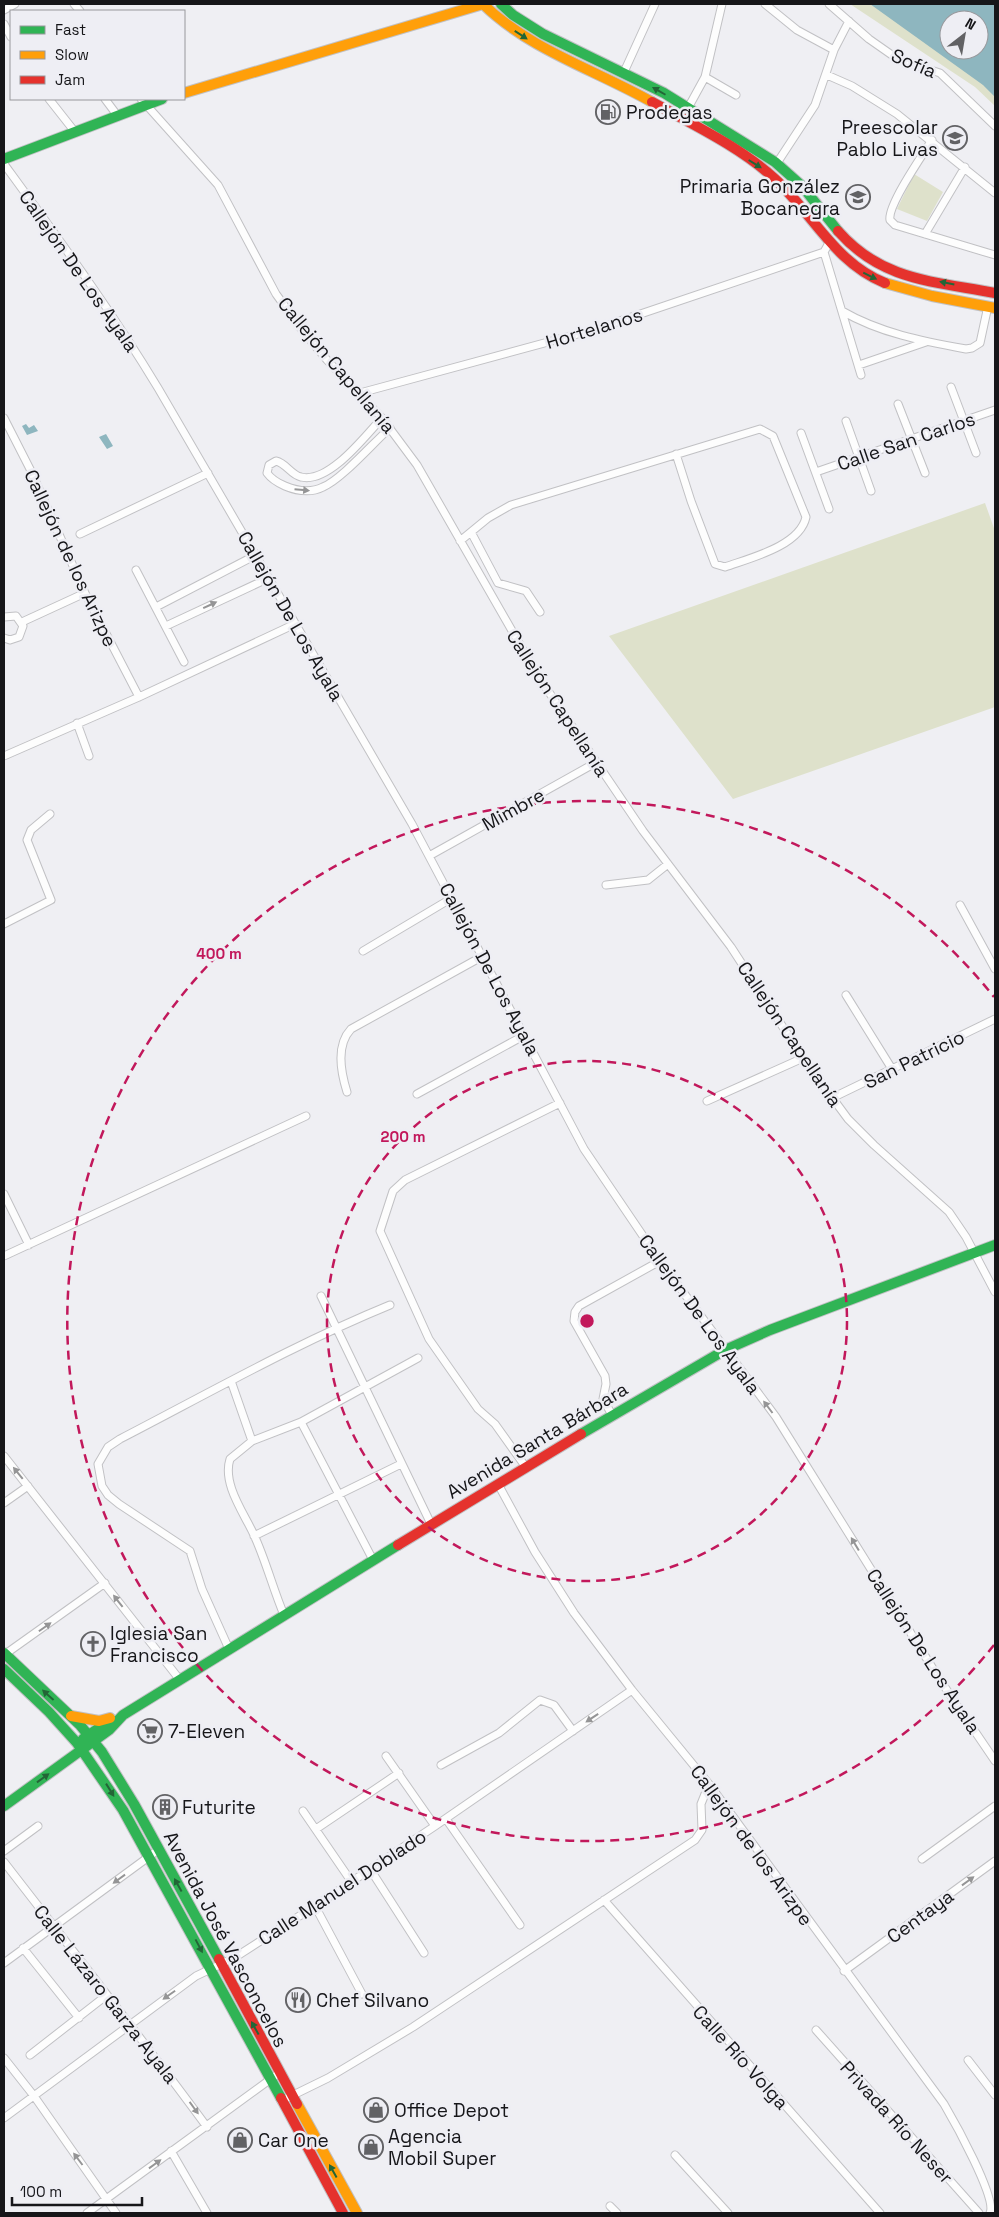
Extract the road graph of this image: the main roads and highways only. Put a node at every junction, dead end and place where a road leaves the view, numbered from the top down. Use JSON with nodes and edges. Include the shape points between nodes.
{"nodes":[{"id":1,"x":484,"y":4,"type":"edge"},
{"id":2,"x":501,"y":4,"type":"edge"},
{"id":3,"x":185,"y":93,"type":"edge"},
{"id":4,"x":143,"y":101,"type":"edge"},
{"id":5,"x":4,"y":159,"type":"edge"},
{"id":6,"x":995,"y":292,"type":"edge"},
{"id":7,"x":991,"y":307,"type":"edge"},
{"id":8,"x":995,"y":1245,"type":"edge"},
{"id":9,"x":4,"y":1655,"type":"edge"},
{"id":10,"x":4,"y":1669,"type":"edge"},
{"id":11,"x":70,"y":1716,"type":"junction"},
{"id":12,"x":119,"y":1716,"type":"junction"},
{"id":13,"x":91,"y":1738,"type":"junction"},
{"id":14,"x":80,"y":1746,"type":"junction"},
{"id":15,"x":4,"y":1806,"type":"edge"},
{"id":16,"x":343,"y":2213,"type":"edge"},
{"id":17,"x":357,"y":2213,"type":"edge"}],
"edges":[{"from":1,"to":3,"type":"main road"},
{"from":1,"to":7,"type":"main road","one_way":true,"via":[[528,40],[612,80],[760,167],[786,189],[827,248],[873,278]]},
{"from":6,"to":2,"type":"main road","one_way":true,"via":[[902,274],[879,265],[855,251],[798,182],[777,163],[624,72],[521,21]]},
{"from":4,"to":5,"type":"main road","via":[[116,116]]},
{"from":8,"to":12,"type":"main road","name":"Avenida Santa Bárbara","via":[[725,1350],[525,1466]]},
{"from":11,"to":9,"type":"main road","name":"Avenida José Vasconcelos","one_way":true},
{"from":10,"to":14,"type":"main road","name":"Avenida José Vasconcelos"},
{"from":11,"to":12,"type":"main road","via":[[99,1721]]},
{"from":11,"to":13,"type":"main road","name":"Avenida José Vasconcelos"},
{"from":12,"to":13,"type":"main road","name":"Avenida Santa Bárbara"},
{"from":13,"to":14,"type":"main road","name":"Avenida Santa Bárbara"},
{"from":17,"to":13,"type":"main road","name":"Avenida José Vasconcelos","one_way":true,"via":[[134,1804]]},
{"from":15,"to":14,"type":"main road","name":"Avenida Santa Bárbara","one_way":true},
{"from":14,"to":16,"type":"main road","name":"Avenida José Vasconcelos","one_way":true,"via":[[150,1856]]}]}
